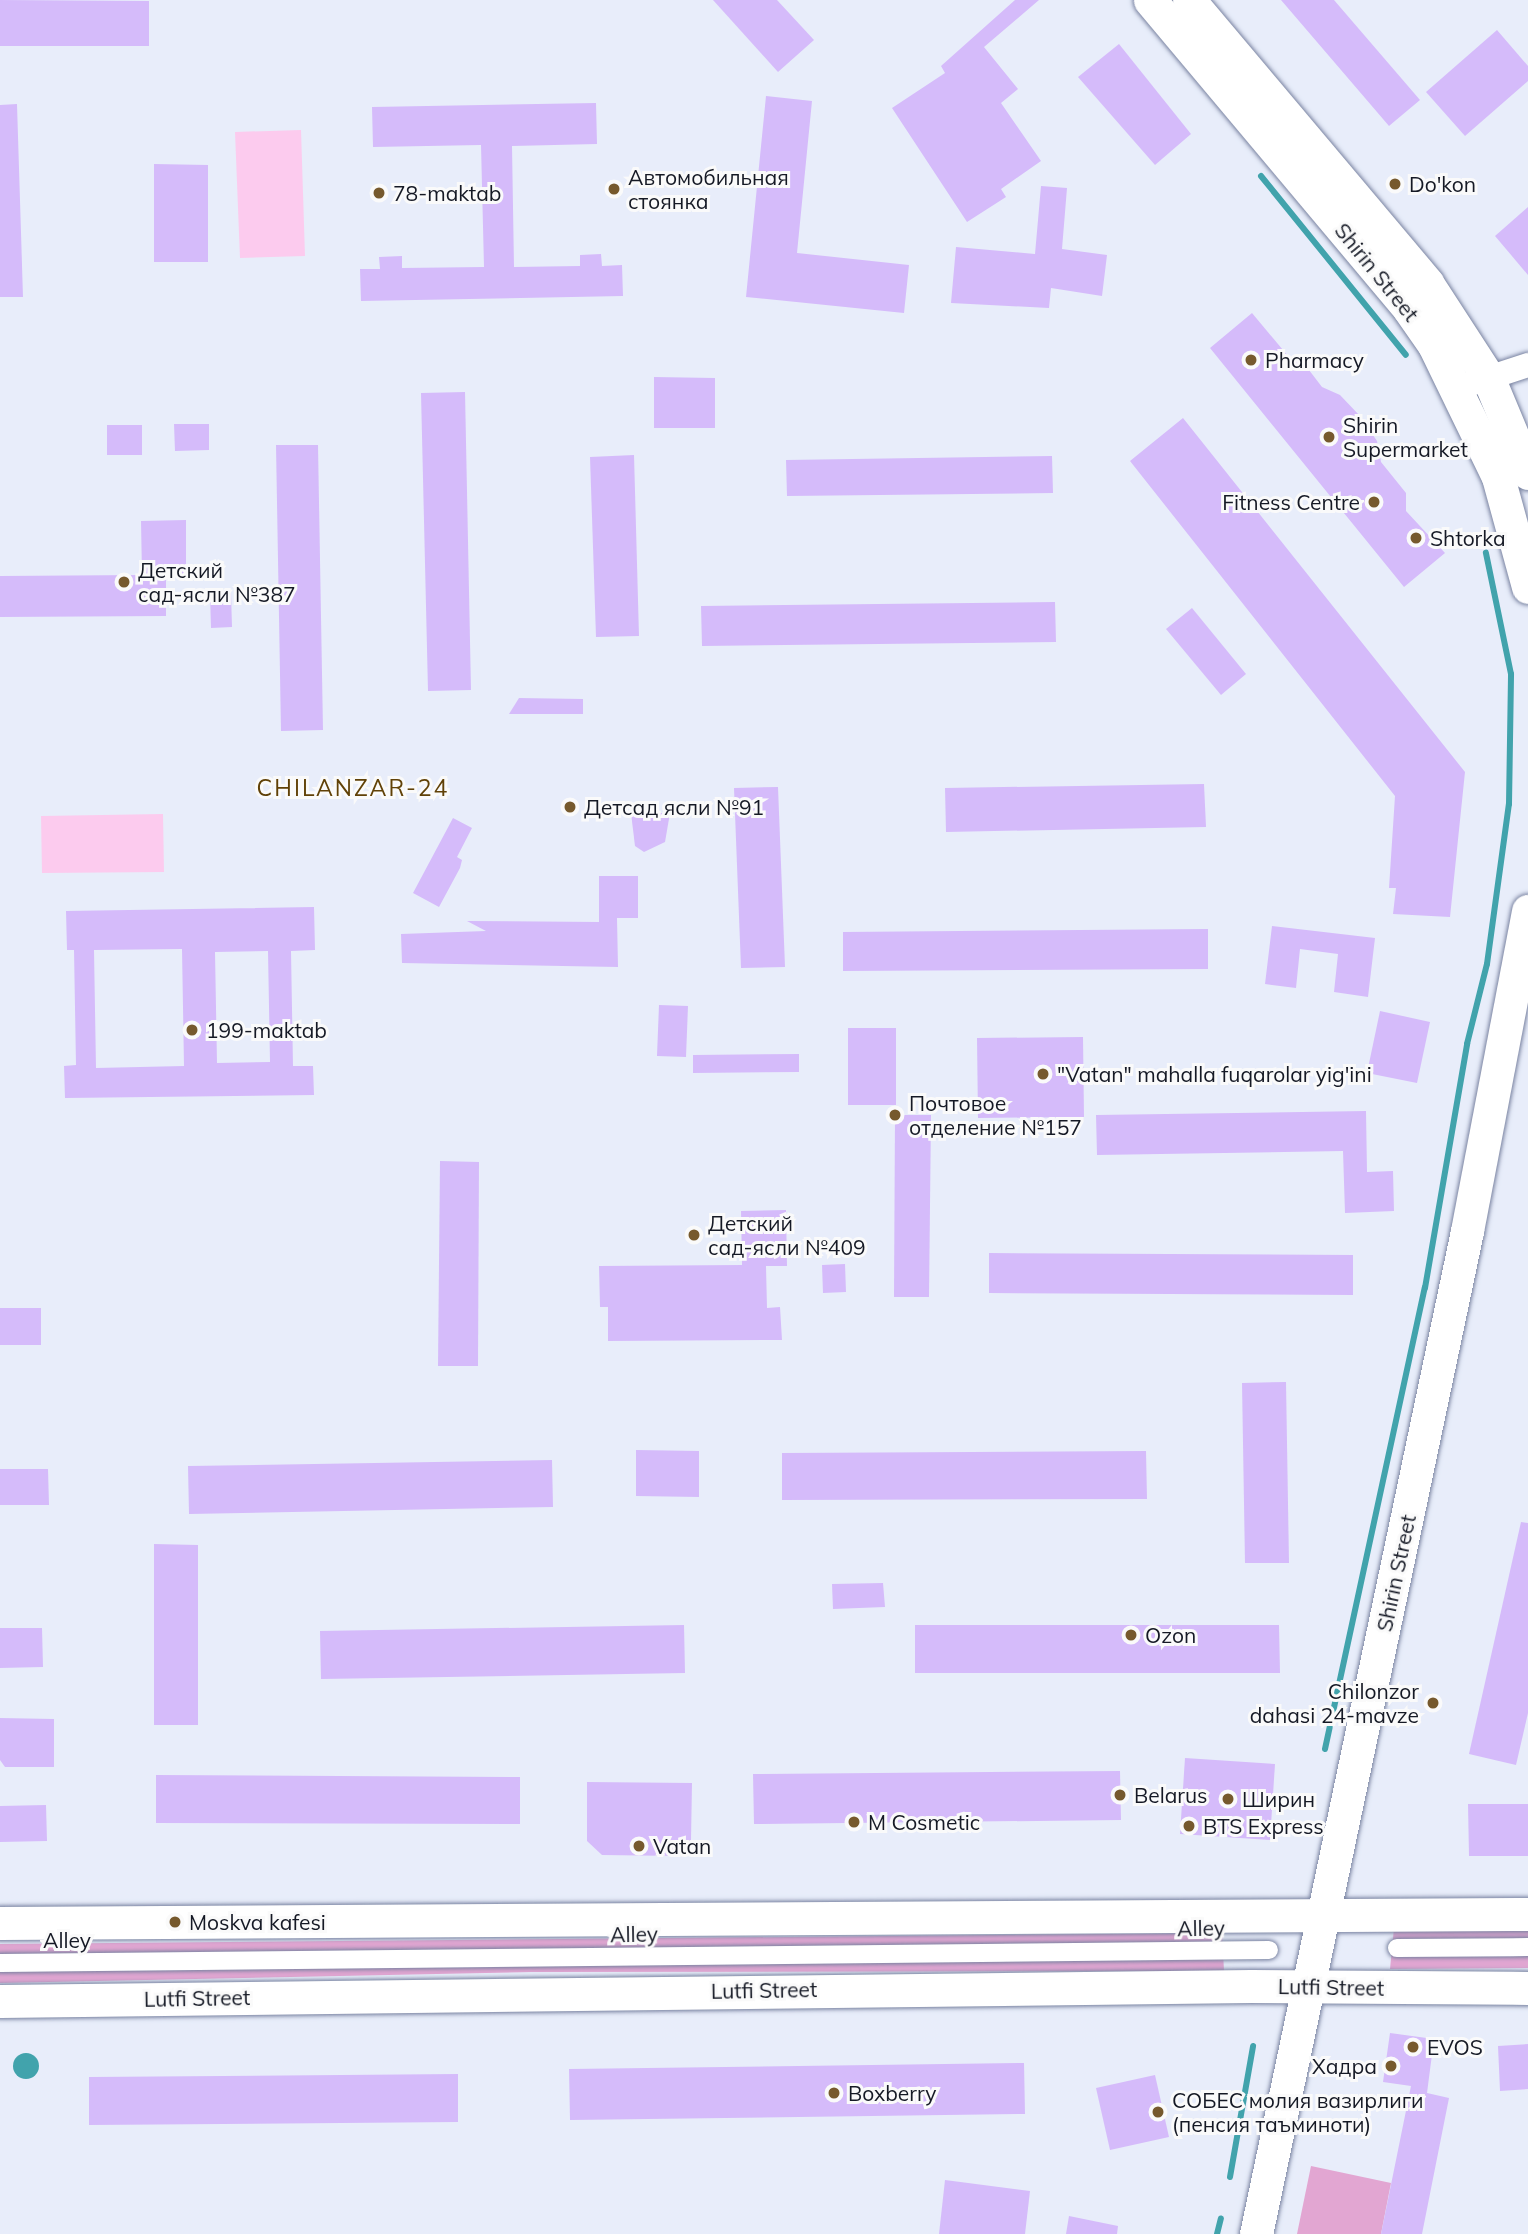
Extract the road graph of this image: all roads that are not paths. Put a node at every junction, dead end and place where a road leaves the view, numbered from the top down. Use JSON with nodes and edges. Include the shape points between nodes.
{"nodes":[{"id":1,"x":1150,"y":0,"type":"edge"},
{"id":2,"x":1189,"y":0,"type":"edge"},
{"id":3,"x":1528,"y":365,"type":"edge"},
{"id":4,"x":1473,"y":382,"type":"junction"},
{"id":5,"x":1528,"y":473,"type":"edge"},
{"id":6,"x":1528,"y":587,"type":"edge"},
{"id":7,"x":1528,"y":911,"type":"edge"},
{"id":8,"x":1528,"y":1045,"type":"edge"},
{"id":9,"x":1335,"y":1914,"type":"junction"},
{"id":10,"x":1528,"y":1914,"type":"edge"},
{"id":11,"x":0,"y":1923,"type":"edge"},
{"id":12,"x":1528,"y":1947,"type":"edge"},
{"id":13,"x":1397,"y":1948,"type":"dead end"},
{"id":14,"x":1269,"y":1950,"type":"dead end"},
{"id":15,"x":0,"y":1963,"type":"edge"},
{"id":16,"x":1320,"y":1987,"type":"junction"},
{"id":17,"x":1528,"y":1988,"type":"edge"},
{"id":18,"x":0,"y":2001,"type":"edge"},
{"id":19,"x":1256,"y":2234,"type":"edge"},
{"id":20,"x":1278,"y":2234,"type":"edge"}],
"edges":[{"from":1,"to":4,"type":"main road","name":"Shirin Street"},
{"from":2,"to":4,"type":"main road","name":"Shirin Street","via":[[1427,282]]},
{"from":3,"to":4,"type":"street"},
{"from":4,"to":5,"type":"main road","name":"Shirin Street"},
{"from":4,"to":6,"type":"main road","name":"Shirin Street"},
{"from":7,"to":9,"type":"main road","name":"Shirin Street"},
{"from":8,"to":9,"type":"main road","name":"Shirin Street"},
{"from":9,"to":10,"type":"main road"},
{"from":9,"to":11,"type":"main road"},
{"from":9,"to":16,"type":"main road","name":"Shirin Street"},
{"from":12,"to":13,"type":"street"},
{"from":14,"to":15,"type":"street","name":"Alley"},
{"from":16,"to":17,"type":"main road","name":"Lutfi Street"},
{"from":16,"to":18,"type":"main road","name":"Lutfi Street"},
{"from":16,"to":19,"type":"main road","name":"Shirin Street"},
{"from":16,"to":20,"type":"main road","name":"Shirin Street"}]}
